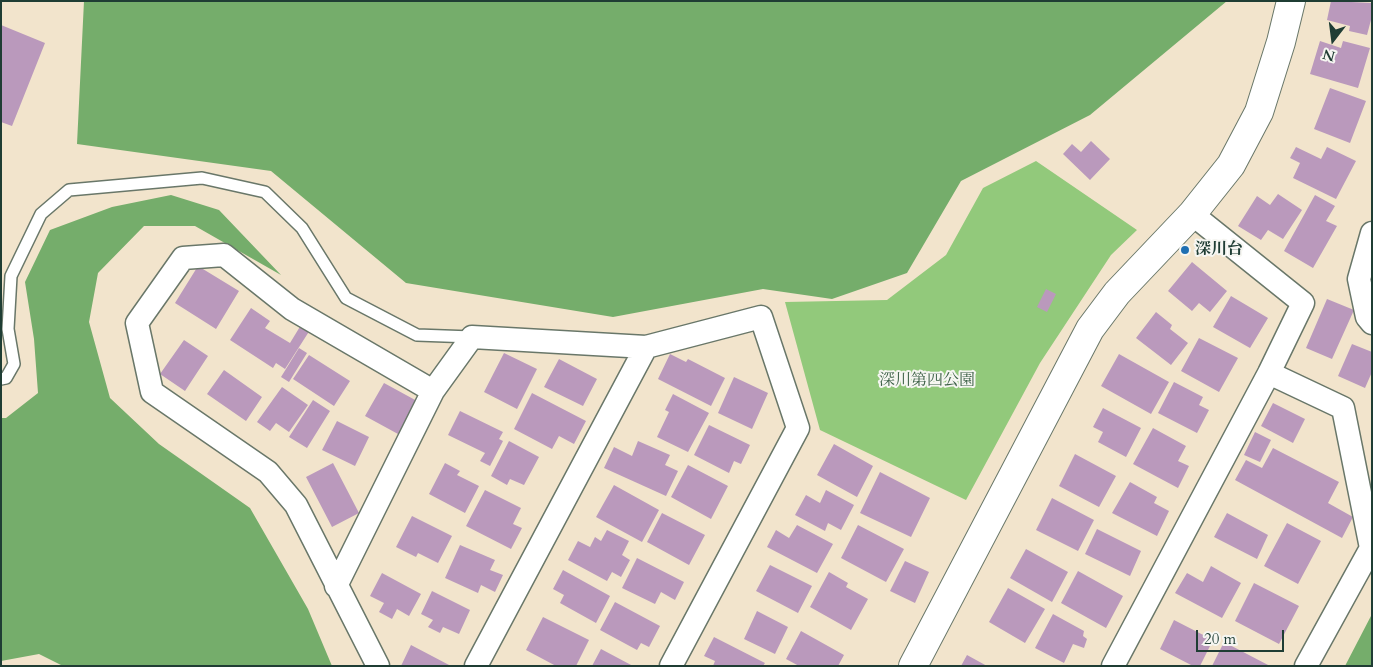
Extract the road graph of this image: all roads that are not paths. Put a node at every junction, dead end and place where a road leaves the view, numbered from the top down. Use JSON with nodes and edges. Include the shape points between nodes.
{"nodes":[{"id":1,"x":1291,"y":1,"type":"edge"},
{"id":2,"x":1192,"y":214,"type":"junction"},
{"id":3,"x":1372,"y":233,"type":"edge"},
{"id":4,"x":1372,"y":323,"type":"edge"},
{"id":5,"x":472,"y":337,"type":"junction"},
{"id":6,"x":646,"y":348,"type":"junction"},
{"id":7,"x":1269,"y":373,"type":"junction"},
{"id":8,"x":1,"y":379,"type":"edge"},
{"id":9,"x":433,"y":391,"type":"junction"},
{"id":10,"x":336,"y":586,"type":"junction"},
{"id":11,"x":378,"y":666,"type":"edge"},
{"id":12,"x":476,"y":666,"type":"edge"},
{"id":13,"x":671,"y":666,"type":"edge"},
{"id":14,"x":913,"y":666,"type":"edge"},
{"id":15,"x":1112,"y":666,"type":"edge"},
{"id":16,"x":1306,"y":666,"type":"edge"}],
"edges":[{"from":1,"to":2,"type":"street","via":[[1282,42],[1259,112],[1230,165]]},
{"from":2,"to":7,"type":"street","via":[[1303,303]]},
{"from":2,"to":14,"type":"street","via":[[1117,293],[1090,329]]},
{"from":3,"to":4,"type":"street","via":[[1360,279],[1367,317]]},
{"from":5,"to":6,"type":"street"},
{"from":5,"to":8,"type":"lane","via":[[417,335],[346,298],[302,228],[265,192],[202,178],[69,190],[40,214],[12,276],[8,330],[14,364],[6,378]]},
{"from":5,"to":9,"type":"street"},
{"from":6,"to":12,"type":"street"},
{"from":6,"to":13,"type":"street","via":[[762,317],[798,428]]},
{"from":7,"to":15,"type":"street"},
{"from":7,"to":16,"type":"street","via":[[1343,408],[1371,548]]},
{"from":9,"to":10,"type":"street"},
{"from":9,"to":10,"type":"street","via":[[292,309],[224,255],[183,258],[137,323],[152,392],[268,472],[296,505]]},
{"from":10,"to":11,"type":"street"}]}
